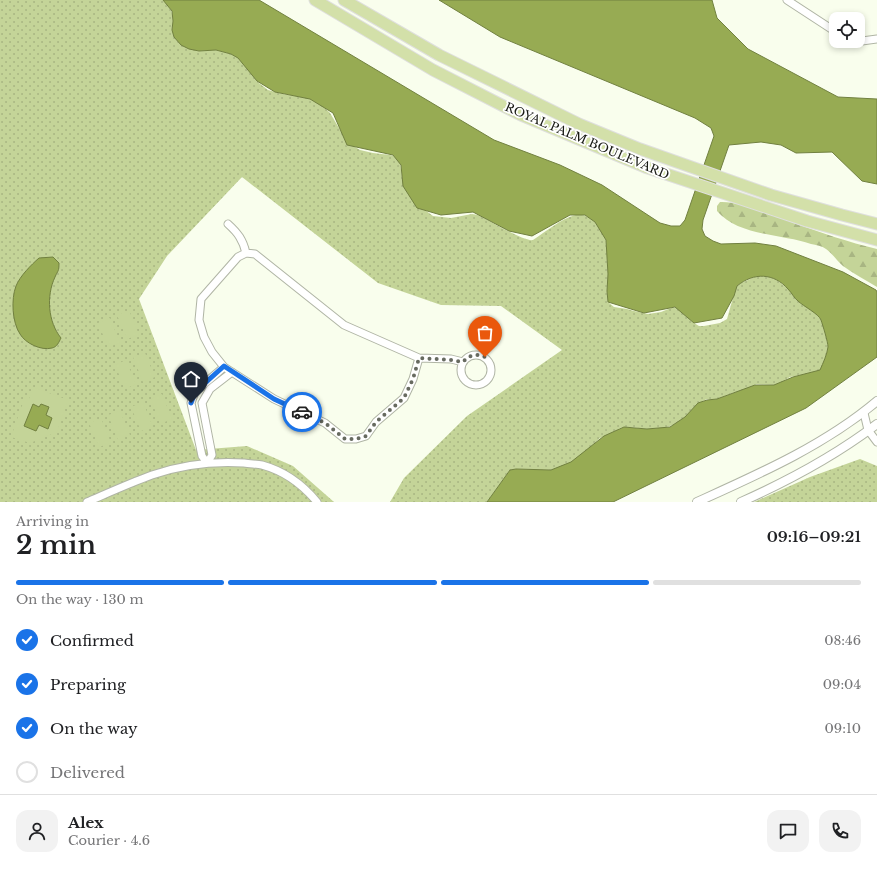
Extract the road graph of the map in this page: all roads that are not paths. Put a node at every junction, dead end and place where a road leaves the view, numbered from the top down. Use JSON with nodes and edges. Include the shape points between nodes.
{"nodes":[{"id":1,"x":315,"y":0,"type":"edge"},
{"id":2,"x":344,"y":0,"type":"edge"},
{"id":3,"x":787,"y":0,"type":"edge"},
{"id":4,"x":829,"y":27,"type":"edge"},
{"id":5,"x":877,"y":39,"type":"edge"},
{"id":6,"x":865,"y":41,"type":"edge"},
{"id":7,"x":228,"y":224,"type":"dead end"},
{"id":8,"x":877,"y":224,"type":"edge"},
{"id":9,"x":877,"y":240,"type":"edge"},
{"id":10,"x":246,"y":253,"type":"junction"},
{"id":11,"x":419,"y":358,"type":"junction"},
{"id":12,"x":463,"y":362,"type":"junction"},
{"id":13,"x":224,"y":366,"type":"junction"},
{"id":14,"x":232,"y":372,"type":"junction"},
{"id":15,"x":196,"y":391,"type":"junction"},
{"id":16,"x":205,"y":396,"type":"junction"},
{"id":17,"x":877,"y":401,"type":"edge"},
{"id":18,"x":864,"y":412,"type":"junction"},
{"id":19,"x":877,"y":424,"type":"edge"},
{"id":20,"x":868,"y":430,"type":"junction"},
{"id":21,"x":877,"y":442,"type":"edge"},
{"id":22,"x":207,"y":463,"type":"junction"},
{"id":23,"x":87,"y":502,"type":"edge"},
{"id":24,"x":317,"y":502,"type":"edge"},
{"id":25,"x":697,"y":502,"type":"edge"},
{"id":26,"x":740,"y":502,"type":"edge"}],
"edges":[{"from":1,"to":9,"type":"main road","name":"ROYAL PALM BOULEVARD","via":[[433,70],[521,115],[645,167],[807,221]]},
{"from":2,"to":8,"type":"main road","name":"ROYAL PALM BOULEVARD","via":[[439,55],[572,121],[700,171]]},
{"from":3,"to":4,"type":"street"},
{"from":5,"to":6,"type":"street"},
{"from":7,"to":10,"type":"street","via":[[238,233]]},
{"from":10,"to":11,"type":"street","via":[[255,254],[344,325]]},
{"from":10,"to":13,"type":"street","via":[[238,257],[201,299],[199,320],[204,337]]},
{"from":11,"to":12,"type":"street"},
{"from":11,"to":14,"type":"street","via":[[404,398],[376,422],[366,436],[356,439],[345,439],[325,423],[274,399]]},
{"from":12,"to":12,"type":"street","via":[[462,377],[470,384],[480,385],[488,379],[491,365],[485,357],[470,356]]},
{"from":13,"to":14,"type":"street"},
{"from":13,"to":15,"type":"street"},
{"from":14,"to":16,"type":"street"},
{"from":15,"to":16,"type":"street"},
{"from":15,"to":22,"type":"street","via":[[191,403],[202,456]]},
{"from":16,"to":22,"type":"street","via":[[202,404],[212,455]]},
{"from":17,"to":18,"type":"street"},
{"from":18,"to":19,"type":"street"},
{"from":18,"to":20,"type":"street"},
{"from":18,"to":25,"type":"street","via":[[760,474]]},
{"from":19,"to":20,"type":"street"},
{"from":20,"to":21,"type":"street"},
{"from":20,"to":26,"type":"street","via":[[818,463]]},
{"from":22,"to":23,"type":"street","via":[[151,476]]},
{"from":22,"to":24,"type":"street","via":[[262,465],[284,474],[306,489]]}]}
